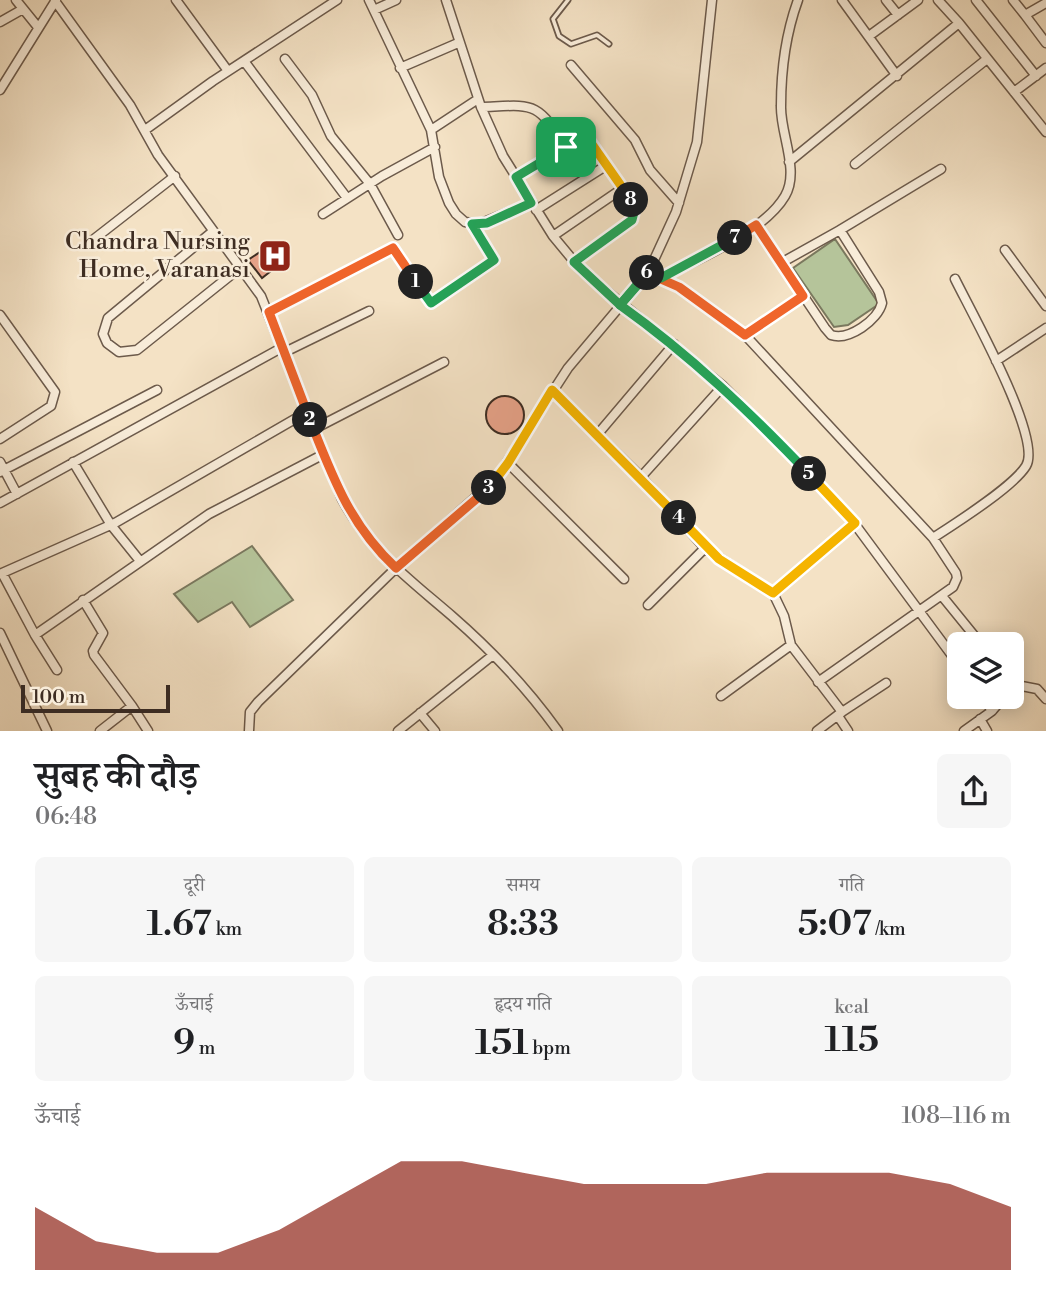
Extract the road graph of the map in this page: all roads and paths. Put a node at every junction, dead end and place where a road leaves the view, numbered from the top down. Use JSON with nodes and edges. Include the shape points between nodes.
{"nodes":[{"id":1,"x":16,"y":0,"type":"edge"},
{"id":2,"x":55,"y":0,"type":"edge"},
{"id":3,"x":176,"y":0,"type":"edge"},
{"id":4,"x":337,"y":0,"type":"edge"},
{"id":5,"x":369,"y":0,"type":"edge"},
{"id":6,"x":396,"y":0,"type":"edge"},
{"id":7,"x":446,"y":0,"type":"edge"},
{"id":8,"x":568,"y":0,"type":"edge"},
{"id":9,"x":712,"y":0,"type":"edge"},
{"id":10,"x":798,"y":0,"type":"edge"},
{"id":11,"x":842,"y":0,"type":"edge"},
{"id":12,"x":886,"y":0,"type":"edge"},
{"id":13,"x":918,"y":0,"type":"edge"},
{"id":14,"x":938,"y":0,"type":"edge"},
{"id":15,"x":976,"y":0,"type":"edge"},
{"id":16,"x":1013,"y":0,"type":"edge"},
{"id":17,"x":1046,"y":4,"type":"edge"},
{"id":18,"x":23,"y":9,"type":"junction"},
{"id":19,"x":374,"y":10,"type":"junction"},
{"id":20,"x":898,"y":15,"type":"junction"},
{"id":21,"x":1025,"y":15,"type":"junction"},
{"id":22,"x":0,"y":22,"type":"edge"},
{"id":23,"x":959,"y":23,"type":"junction"},
{"id":24,"x":37,"y":26,"type":"junction"},
{"id":25,"x":869,"y":36,"type":"junction"},
{"id":26,"x":458,"y":43,"type":"junction"},
{"id":27,"x":1046,"y":43,"type":"edge"},
{"id":28,"x":609,"y":44,"type":"dead end"},
{"id":29,"x":987,"y":58,"type":"junction"},
{"id":30,"x":285,"y":59,"type":"dead end"},
{"id":31,"x":244,"y":61,"type":"junction"},
{"id":32,"x":571,"y":65,"type":"dead end"},
{"id":33,"x":400,"y":68,"type":"junction"},
{"id":34,"x":1046,"y":68,"type":"edge"},
{"id":35,"x":228,"y":71,"type":"junction"},
{"id":36,"x":897,"y":76,"type":"junction"},
{"id":37,"x":1036,"y":76,"type":"junction"},
{"id":38,"x":0,"y":90,"type":"edge"},
{"id":39,"x":1014,"y":92,"type":"junction"},
{"id":40,"x":479,"y":103,"type":"junction"},
{"id":41,"x":430,"y":130,"type":"junction"},
{"id":42,"x":145,"y":131,"type":"junction"},
{"id":43,"x":1046,"y":132,"type":"edge"},
{"id":44,"x":435,"y":147,"type":"junction"},
{"id":45,"x":566,"y":147,"type":"junction"},
{"id":46,"x":789,"y":162,"type":"junction"},
{"id":47,"x":855,"y":164,"type":"dead end"},
{"id":48,"x":607,"y":165,"type":"junction"},
{"id":49,"x":941,"y":169,"type":"dead end"},
{"id":50,"x":175,"y":176,"type":"junction"},
{"id":51,"x":516,"y":177,"type":"junction"},
{"id":52,"x":370,"y":184,"type":"junction"},
{"id":53,"x":623,"y":188,"type":"junction"},
{"id":54,"x":347,"y":198,"type":"junction"},
{"id":55,"x":679,"y":202,"type":"junction"},
{"id":56,"x":533,"y":206,"type":"junction"},
{"id":57,"x":323,"y":214,"type":"dead end"},
{"id":58,"x":472,"y":224,"type":"junction"},
{"id":59,"x":756,"y":225,"type":"junction"},
{"id":60,"x":840,"y":230,"type":"junction"},
{"id":61,"x":212,"y":232,"type":"junction"},
{"id":62,"x":398,"y":235,"type":"dead end"},
{"id":63,"x":553,"y":236,"type":"junction"},
{"id":64,"x":89,"y":243,"type":"dead end"},
{"id":65,"x":1005,"y":250,"type":"dead end"},
{"id":66,"x":574,"y":262,"type":"junction"},
{"id":67,"x":781,"y":264,"type":"junction"},
{"id":68,"x":241,"y":267,"type":"junction"},
{"id":69,"x":648,"y":273,"type":"junction"},
{"id":70,"x":661,"y":278,"type":"junction"},
{"id":71,"x":955,"y":279,"type":"dead end"},
{"id":72,"x":803,"y":296,"type":"junction"},
{"id":73,"x":620,"y":305,"type":"junction"},
{"id":74,"x":1046,"y":306,"type":"edge"},
{"id":75,"x":369,"y":311,"type":"dead end"},
{"id":76,"x":269,"y":312,"type":"junction"},
{"id":77,"x":0,"y":316,"type":"edge"},
{"id":78,"x":1046,"y":328,"type":"edge"},
{"id":79,"x":745,"y":335,"type":"junction"},
{"id":80,"x":674,"y":344,"type":"junction"},
{"id":81,"x":284,"y":350,"type":"junction"},
{"id":82,"x":996,"y":361,"type":"junction"},
{"id":83,"x":444,"y":362,"type":"dead end"},
{"id":84,"x":723,"y":386,"type":"junction"},
{"id":85,"x":158,"y":390,"type":"dead end"},
{"id":86,"x":552,"y":390,"type":"junction"},
{"id":87,"x":307,"y":412,"type":"junction"},
{"id":88,"x":314,"y":429,"type":"junction"},
{"id":89,"x":597,"y":435,"type":"junction"},
{"id":90,"x":0,"y":439,"type":"edge"},
{"id":91,"x":324,"y":454,"type":"junction"},
{"id":92,"x":73,"y":462,"type":"junction"},
{"id":93,"x":508,"y":463,"type":"junction"},
{"id":94,"x":1,"y":468,"type":"edge"},
{"id":95,"x":641,"y":477,"type":"junction"},
{"id":96,"x":17,"y":494,"type":"junction"},
{"id":97,"x":0,"y":503,"type":"edge"},
{"id":98,"x":855,"y":523,"type":"junction"},
{"id":99,"x":111,"y":525,"type":"junction"},
{"id":100,"x":933,"y":538,"type":"junction"},
{"id":101,"x":705,"y":548,"type":"junction"},
{"id":102,"x":140,"y":561,"type":"junction"},
{"id":103,"x":396,"y":568,"type":"junction"},
{"id":104,"x":1,"y":574,"type":"edge"},
{"id":105,"x":624,"y":579,"type":"dead end"},
{"id":106,"x":773,"y":593,"type":"junction"},
{"id":107,"x":942,"y":596,"type":"junction"},
{"id":108,"x":83,"y":600,"type":"junction"},
{"id":109,"x":648,"y":605,"type":"dead end"},
{"id":110,"x":920,"y":612,"type":"junction"},
{"id":111,"x":971,"y":632,"type":"edge"},
{"id":112,"x":0,"y":633,"type":"edge"},
{"id":113,"x":35,"y":635,"type":"junction"},
{"id":114,"x":791,"y":645,"type":"junction"},
{"id":115,"x":947,"y":649,"type":"edge"},
{"id":116,"x":493,"y":655,"type":"junction"},
{"id":117,"x":57,"y":670,"type":"dead end"},
{"id":118,"x":818,"y":682,"type":"junction"},
{"id":119,"x":886,"y":683,"type":"dead end"},
{"id":120,"x":1024,"y":687,"type":"edge"},
{"id":121,"x":721,"y":696,"type":"dead end"},
{"id":122,"x":1046,"y":699,"type":"edge"},
{"id":123,"x":132,"y":706,"type":"junction"},
{"id":124,"x":992,"y":711,"type":"edge"},
{"id":125,"x":420,"y":713,"type":"junction"},
{"id":126,"x":840,"y":714,"type":"junction"},
{"id":127,"x":980,"y":719,"type":"junction"},
{"id":128,"x":47,"y":731,"type":"edge"},
{"id":129,"x":100,"y":731,"type":"edge"},
{"id":130,"x":148,"y":731,"type":"edge"},
{"id":131,"x":249,"y":731,"type":"edge"},
{"id":132,"x":398,"y":731,"type":"edge"},
{"id":133,"x":435,"y":731,"type":"edge"},
{"id":134,"x":558,"y":731,"type":"edge"},
{"id":135,"x":817,"y":731,"type":"edge"},
{"id":136,"x":848,"y":731,"type":"edge"},
{"id":137,"x":964,"y":731,"type":"edge"},
{"id":138,"x":987,"y":731,"type":"edge"}],
"edges":[{"from":1,"to":18,"type":"street"},
{"from":2,"to":24,"type":"street"},
{"from":2,"to":42,"type":"street"},
{"from":3,"to":35,"type":"street"},
{"from":4,"to":31,"type":"street"},
{"from":5,"to":19,"type":"street"},
{"from":6,"to":19,"type":"street"},
{"from":7,"to":26,"type":"street"},
{"from":8,"to":28,"type":"lane","via":[[553,19],[559,36],[570,44],[597,36]]},
{"from":9,"to":55,"type":"street","via":[[701,121]]},
{"from":10,"to":46,"type":"street","via":[[782,83],[782,125]]},
{"from":11,"to":25,"type":"street"},
{"from":12,"to":20,"type":"street"},
{"from":13,"to":20,"type":"street"},
{"from":14,"to":23,"type":"street"},
{"from":15,"to":37,"type":"street"},
{"from":16,"to":21,"type":"street"},
{"from":17,"to":21,"type":"street"},
{"from":18,"to":22,"type":"street"},
{"from":18,"to":24,"type":"street"},
{"from":19,"to":33,"type":"street"},
{"from":20,"to":25,"type":"street"},
{"from":21,"to":27,"type":"street"},
{"from":23,"to":29,"type":"street"},
{"from":23,"to":36,"type":"street"},
{"from":24,"to":38,"type":"street"},
{"from":25,"to":36,"type":"street"},
{"from":26,"to":33,"type":"street"},
{"from":26,"to":40,"type":"street"},
{"from":29,"to":39,"type":"street"},
{"from":29,"to":47,"type":"street"},
{"from":30,"to":52,"type":"street","via":[[312,95],[331,136]]},
{"from":31,"to":35,"type":"street"},
{"from":31,"to":54,"type":"street"},
{"from":32,"to":55,"type":"street","via":[[635,140],[650,170]]},
{"from":33,"to":41,"type":"street"},
{"from":34,"to":37,"type":"street"},
{"from":35,"to":42,"type":"street"},
{"from":36,"to":46,"type":"street"},
{"from":37,"to":39,"type":"street"},
{"from":39,"to":43,"type":"street"},
{"from":40,"to":41,"type":"street"},
{"from":40,"to":45,"type":"street","via":[[535,108]]},
{"from":40,"to":51,"type":"street"},
{"from":41,"to":44,"type":"street"},
{"from":42,"to":50,"type":"street"},
{"from":44,"to":52,"type":"street"},
{"from":44,"to":58,"type":"street","via":[[449,203]]},
{"from":45,"to":48,"type":"street","via":[[589,140]]},
{"from":45,"to":51,"type":"street"},
{"from":46,"to":59,"type":"street","via":[[786,195]]},
{"from":48,"to":53,"type":"street"},
{"from":48,"to":56,"type":"street"},
{"from":49,"to":60,"type":"street"},
{"from":50,"to":61,"type":"street"},
{"from":50,"to":64,"type":"street"},
{"from":51,"to":56,"type":"street"},
{"from":52,"to":54,"type":"street"},
{"from":52,"to":62,"type":"street"},
{"from":53,"to":63,"type":"street"},
{"from":53,"to":66,"type":"street","via":[[635,208],[632,220]]},
{"from":54,"to":57,"type":"street"},
{"from":55,"to":69,"type":"street"},
{"from":56,"to":58,"type":"street"},
{"from":56,"to":63,"type":"street"},
{"from":58,"to":76,"type":"street","via":[[494,260],[431,303],[393,248]]},
{"from":59,"to":67,"type":"street"},
{"from":59,"to":70,"type":"street"},
{"from":60,"to":67,"type":"street"},
{"from":60,"to":72,"type":"street","via":[[879,292],[879,313],[836,337]]},
{"from":61,"to":68,"type":"street"},
{"from":61,"to":68,"type":"street","via":[[108,318],[103,334],[107,342],[119,352],[137,350]]},
{"from":63,"to":66,"type":"street"},
{"from":65,"to":74,"type":"street"},
{"from":66,"to":73,"type":"street"},
{"from":67,"to":72,"type":"street"},
{"from":68,"to":76,"type":"street"},
{"from":69,"to":70,"type":"street"},
{"from":69,"to":73,"type":"street"},
{"from":70,"to":79,"type":"street"},
{"from":71,"to":82,"type":"street"},
{"from":72,"to":79,"type":"street"},
{"from":73,"to":80,"type":"street"},
{"from":73,"to":86,"type":"street"},
{"from":75,"to":81,"type":"street"},
{"from":76,"to":81,"type":"street"},
{"from":77,"to":90,"type":"street","via":[[55,392],[51,406]]},
{"from":78,"to":82,"type":"street"},
{"from":79,"to":100,"type":"street"},
{"from":80,"to":84,"type":"street"},
{"from":80,"to":89,"type":"street"},
{"from":81,"to":87,"type":"street"},
{"from":81,"to":92,"type":"street"},
{"from":82,"to":100,"type":"street","via":[[1025,427],[1028,463],[1012,481]]},
{"from":83,"to":88,"type":"street"},
{"from":84,"to":95,"type":"street"},
{"from":84,"to":98,"type":"street"},
{"from":85,"to":94,"type":"street"},
{"from":86,"to":89,"type":"street"},
{"from":86,"to":93,"type":"street"},
{"from":87,"to":88,"type":"street"},
{"from":87,"to":99,"type":"street"},
{"from":88,"to":91,"type":"street"},
{"from":89,"to":95,"type":"street"},
{"from":91,"to":102,"type":"street","via":[[209,514]]},
{"from":91,"to":103,"type":"street","via":[[355,522]]},
{"from":92,"to":96,"type":"street"},
{"from":92,"to":99,"type":"street"},
{"from":93,"to":103,"type":"street","via":[[485,491]]},
{"from":93,"to":105,"type":"street"},
{"from":94,"to":96,"type":"street"},
{"from":95,"to":101,"type":"street"},
{"from":96,"to":97,"type":"street"},
{"from":98,"to":106,"type":"street"},
{"from":98,"to":110,"type":"street"},
{"from":99,"to":102,"type":"street"},
{"from":99,"to":104,"type":"street"},
{"from":100,"to":107,"type":"street","via":[[957,578]]},
{"from":101,"to":106,"type":"street"},
{"from":101,"to":109,"type":"street"},
{"from":102,"to":108,"type":"street"},
{"from":103,"to":116,"type":"street"},
{"from":103,"to":131,"type":"street","via":[[258,702],[250,712]]},
{"from":104,"to":113,"type":"street"},
{"from":106,"to":114,"type":"street"},
{"from":107,"to":110,"type":"street"},
{"from":107,"to":111,"type":"street"},
{"from":108,"to":113,"type":"street"},
{"from":108,"to":123,"type":"street","via":[[103,633],[94,655]]},
{"from":110,"to":115,"type":"street"},
{"from":110,"to":118,"type":"street"},
{"from":112,"to":128,"type":"street"},
{"from":113,"to":117,"type":"street"},
{"from":114,"to":118,"type":"street"},
{"from":114,"to":121,"type":"street"},
{"from":116,"to":125,"type":"street"},
{"from":116,"to":134,"type":"street"},
{"from":118,"to":126,"type":"street"},
{"from":119,"to":126,"type":"street"},
{"from":120,"to":122,"type":"street","via":[[1037,689]]},
{"from":123,"to":129,"type":"street"},
{"from":123,"to":130,"type":"street"},
{"from":124,"to":127,"type":"street"},
{"from":125,"to":132,"type":"street"},
{"from":125,"to":133,"type":"street"},
{"from":126,"to":135,"type":"street"},
{"from":126,"to":136,"type":"street"},
{"from":127,"to":137,"type":"street"},
{"from":127,"to":138,"type":"street"}]}
